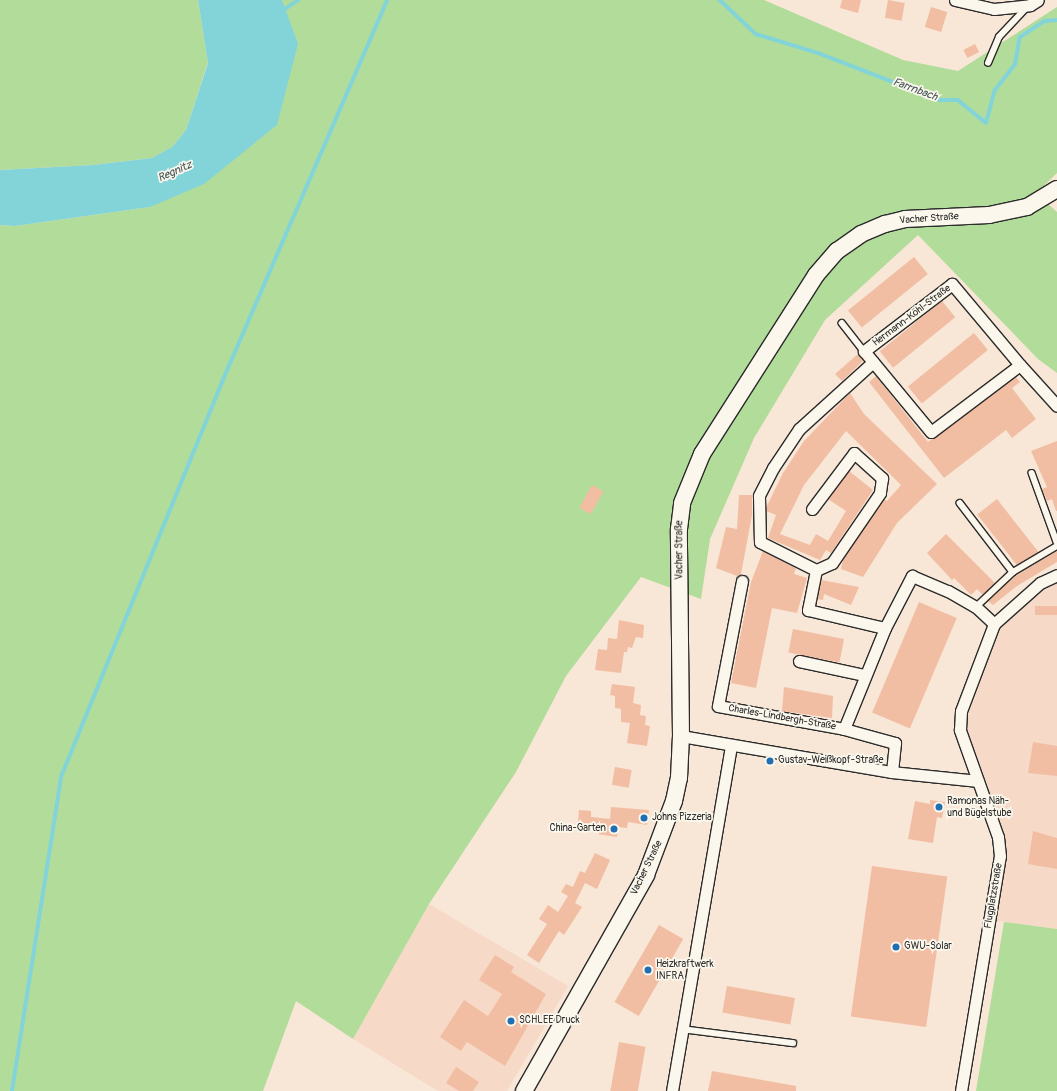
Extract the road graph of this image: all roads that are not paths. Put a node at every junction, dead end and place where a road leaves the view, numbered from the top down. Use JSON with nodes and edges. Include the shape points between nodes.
{"nodes":[{"id":1,"x":955,"y":0,"type":"edge"},
{"id":2,"x":1034,"y":2,"type":"edge"},
{"id":3,"x":988,"y":63,"type":"dead end"},
{"id":4,"x":1057,"y":189,"type":"edge"},
{"id":5,"x":842,"y":323,"type":"dead end"},
{"id":6,"x":864,"y":351,"type":"junction"},
{"id":7,"x":873,"y":362,"type":"junction"},
{"id":8,"x":1020,"y":365,"type":"junction"},
{"id":9,"x":1057,"y":406,"type":"edge"},
{"id":10,"x":1032,"y":473,"type":"dead end"},
{"id":11,"x":960,"y":503,"type":"dead end"},
{"id":12,"x":812,"y":509,"type":"dead end"},
{"id":13,"x":1057,"y":542,"type":"edge"},
{"id":14,"x":1057,"y":546,"type":"edge"},
{"id":15,"x":816,"y":570,"type":"junction"},
{"id":16,"x":1013,"y":572,"type":"junction"},
{"id":17,"x":1057,"y":575,"type":"edge"},
{"id":18,"x":742,"y":581,"type":"dead end"},
{"id":19,"x":976,"y":607,"type":"junction"},
{"id":20,"x":994,"y":624,"type":"junction"},
{"id":21,"x":885,"y":628,"type":"junction"},
{"id":22,"x":799,"y":661,"type":"dead end"},
{"id":23,"x":864,"y":676,"type":"junction"},
{"id":24,"x":844,"y":729,"type":"junction"},
{"id":25,"x":681,"y":736,"type":"junction"},
{"id":26,"x":731,"y":745,"type":"junction"},
{"id":27,"x":892,"y":772,"type":"junction"},
{"id":28,"x":978,"y":781,"type":"junction"},
{"id":29,"x":682,"y":1029,"type":"junction"},
{"id":30,"x":793,"y":1043,"type":"dead end"},
{"id":31,"x":524,"y":1091,"type":"edge"},
{"id":32,"x":672,"y":1091,"type":"edge"},
{"id":33,"x":961,"y":1091,"type":"edge"}],
"edges":[{"from":1,"to":2,"type":"street","via":[[994,9]]},
{"from":2,"to":3,"type":"lane","via":[[999,37]]},
{"from":4,"to":25,"type":"street","name":"Vacher Straße","via":[[1028,207],[989,215],[905,219],[884,224],[861,234],[837,251],[816,275],[702,454],[682,503],[679,529]]},
{"from":5,"to":6,"type":"lane","name":"Hermann-Köhl-Straße"},
{"from":6,"to":7,"type":"street","name":"Hermann-Köhl-Straße"},
{"from":6,"to":8,"type":"street","name":"Hermann-Köhl-Straße","via":[[952,284]]},
{"from":7,"to":8,"type":"street","name":"Hermann-Köhl-Straße","via":[[931,432]]},
{"from":7,"to":15,"type":"street","via":[[799,429],[773,468],[759,496],[760,542]]},
{"from":8,"to":9,"type":"street","name":"Hermann-Köhl-Straße"},
{"from":10,"to":13,"type":"lane"},
{"from":11,"to":16,"type":"lane"},
{"from":12,"to":15,"type":"street","via":[[854,452],[882,478],[880,494],[832,563]]},
{"from":14,"to":16,"type":"lane"},
{"from":15,"to":21,"type":"street","via":[[808,610]]},
{"from":16,"to":19,"type":"lane"},
{"from":17,"to":20,"type":"street","name":"Flugplatzstraße","via":[[1029,592]]},
{"from":18,"to":24,"type":"street","name":"Charles-Lindbergh-Straße","via":[[718,706]]},
{"from":19,"to":20,"type":"street"},
{"from":19,"to":21,"type":"street","via":[[948,591],[912,576]]},
{"from":20,"to":28,"type":"street","name":"Flugplatzstraße","via":[[962,711],[960,730]]},
{"from":21,"to":23,"type":"street"},
{"from":22,"to":23,"type":"street"},
{"from":23,"to":24,"type":"street"},
{"from":24,"to":27,"type":"street","name":"Charles-Lindbergh-Straße","via":[[895,743]]},
{"from":25,"to":26,"type":"street"},
{"from":25,"to":31,"type":"street","name":"Vacher Straße","via":[[679,778],[674,801],[646,876]]},
{"from":26,"to":27,"type":"street"},
{"from":26,"to":29,"type":"street"},
{"from":27,"to":28,"type":"street"},
{"from":28,"to":33,"type":"street","name":"Flugplatzstraße","via":[[998,837],[1000,856]]},
{"from":29,"to":30,"type":"lane"},
{"from":29,"to":32,"type":"street"}]}
